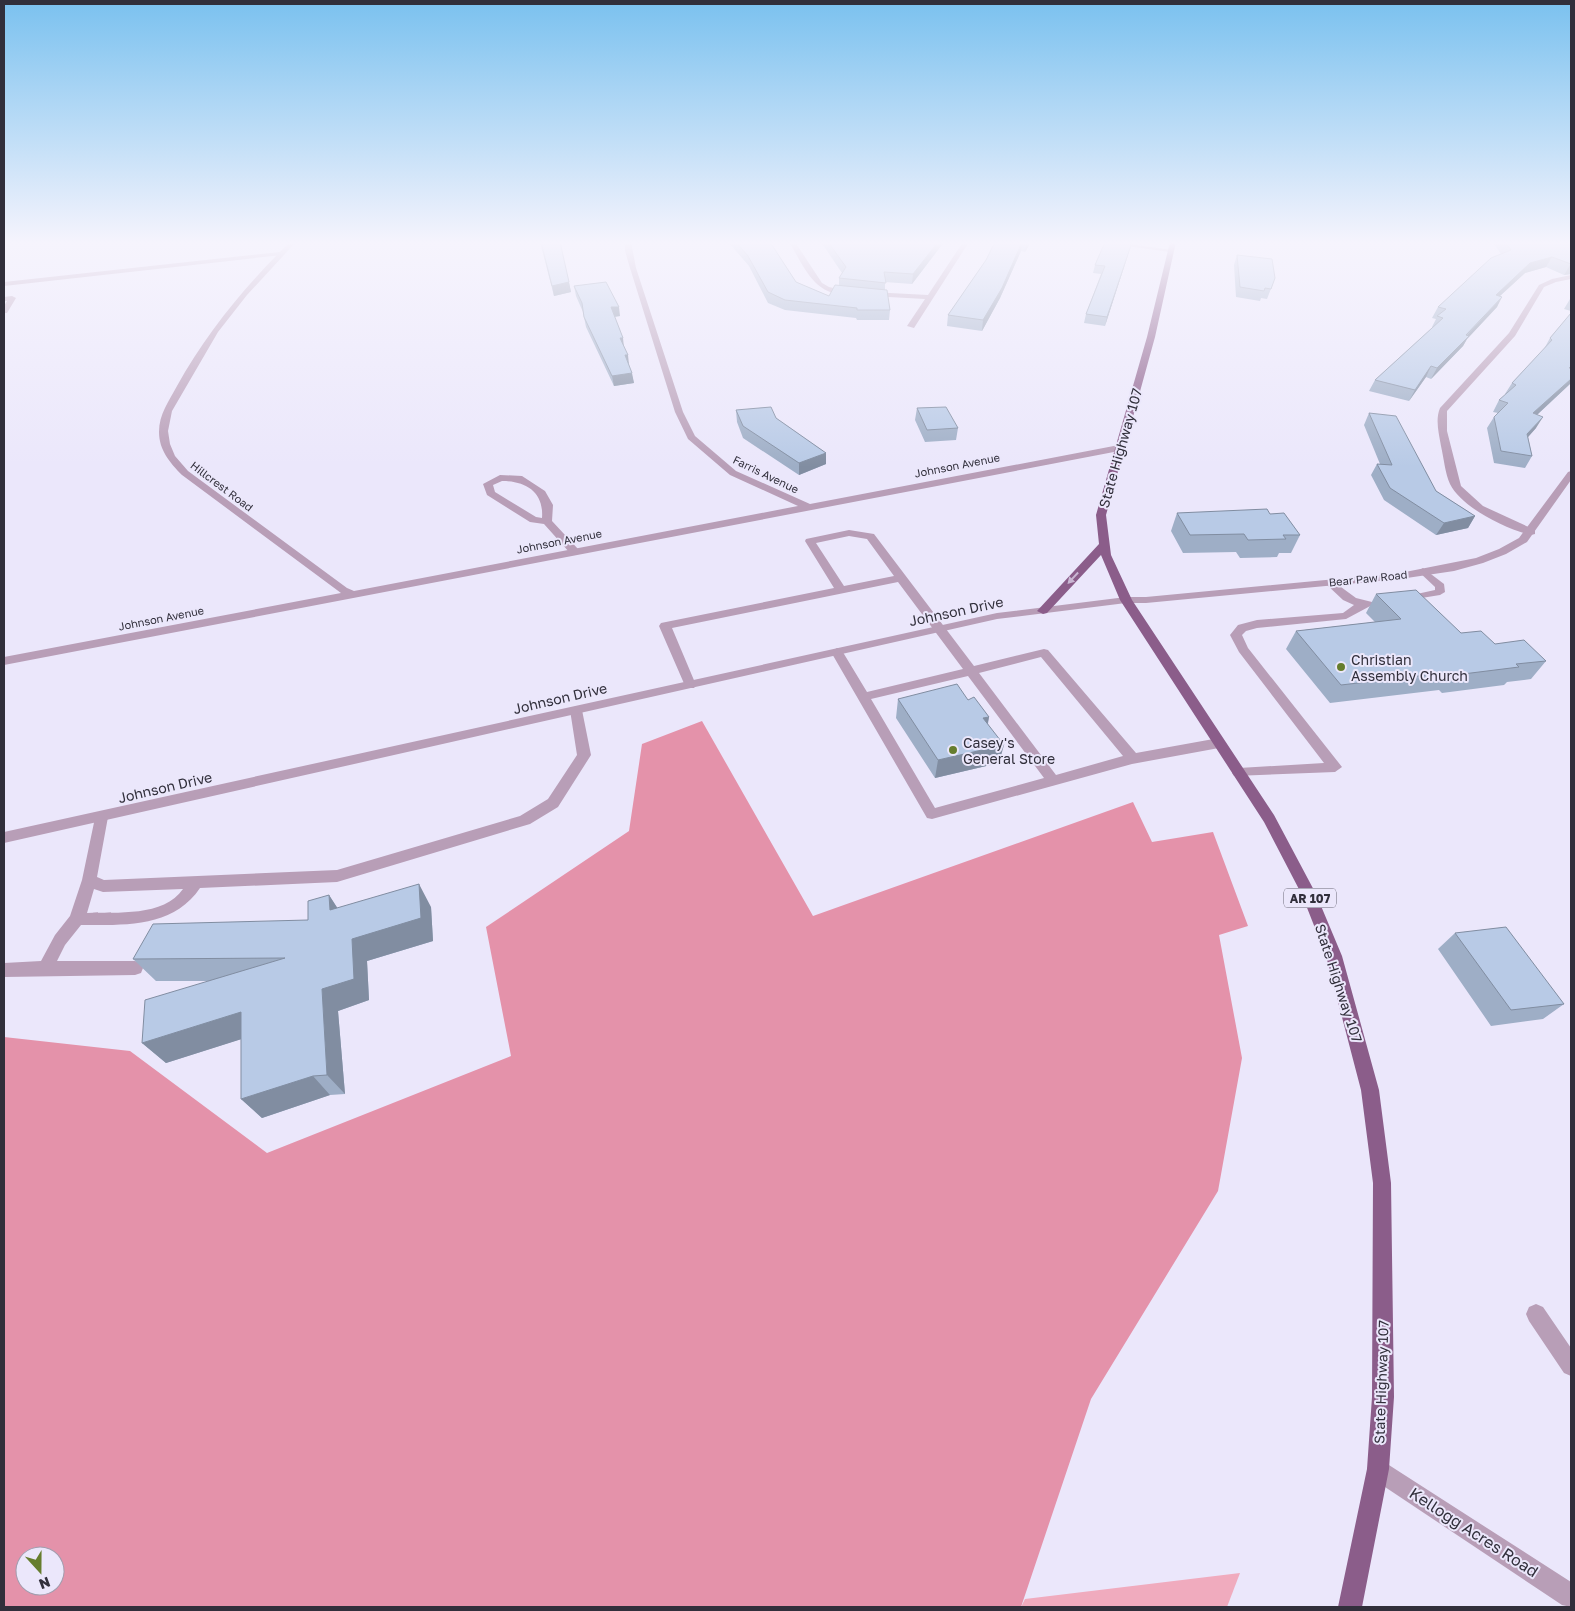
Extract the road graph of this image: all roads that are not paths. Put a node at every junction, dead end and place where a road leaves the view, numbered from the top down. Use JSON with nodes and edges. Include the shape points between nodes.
{"nodes":[{"id":1,"x":225,"y":317,"type":"edge"},
{"id":2,"x":649,"y":317,"type":"edge"},
{"id":3,"x":917,"y":317,"type":"edge"},
{"id":4,"x":1156,"y":317,"type":"edge"},
{"id":5,"x":1522,"y":317,"type":"edge"},
{"id":6,"x":911,"y":326,"type":"dead end"},
{"id":7,"x":1119,"y":448,"type":"junction"},
{"id":8,"x":1571,"y":474,"type":"edge"},
{"id":9,"x":806,"y":506,"type":"junction"},
{"id":10,"x":546,"y":521,"type":"junction"},
{"id":11,"x":1531,"y":532,"type":"junction"},
{"id":12,"x":1104,"y":545,"type":"junction"},
{"id":13,"x":574,"y":551,"type":"junction"},
{"id":14,"x":1423,"y":572,"type":"junction"},
{"id":15,"x":900,"y":578,"type":"junction"},
{"id":16,"x":1330,"y":582,"type":"junction"},
{"id":17,"x":842,"y":590,"type":"junction"},
{"id":18,"x":353,"y":594,"type":"junction"},
{"id":19,"x":1126,"y":600,"type":"junction"},
{"id":20,"x":1398,"y":600,"type":"edge"},
{"id":21,"x":1380,"y":602,"type":"edge"},
{"id":22,"x":1363,"y":604,"type":"junction"},
{"id":23,"x":1042,"y":611,"type":"junction"},
{"id":24,"x":938,"y":629,"type":"junction"},
{"id":25,"x":837,"y":652,"type":"junction"},
{"id":26,"x":4,"y":661,"type":"edge"},
{"id":27,"x":970,"y":671,"type":"junction"},
{"id":28,"x":690,"y":685,"type":"junction"},
{"id":29,"x":864,"y":697,"type":"junction"},
{"id":30,"x":576,"y":710,"type":"junction"},
{"id":31,"x":1219,"y":743,"type":"junction"},
{"id":32,"x":1133,"y":759,"type":"junction"},
{"id":33,"x":1239,"y":773,"type":"junction"},
{"id":34,"x":1053,"y":781,"type":"junction"},
{"id":35,"x":101,"y":817,"type":"junction"},
{"id":36,"x":4,"y":838,"type":"edge"},
{"id":37,"x":88,"y":880,"type":"junction"},
{"id":38,"x":195,"y":883,"type":"junction"},
{"id":39,"x":76,"y":919,"type":"junction"},
{"id":40,"x":46,"y":968,"type":"junction"},
{"id":41,"x":135,"y":968,"type":"edge"},
{"id":42,"x":4,"y":970,"type":"edge"},
{"id":43,"x":1536,"y":1314,"type":"dead end"},
{"id":44,"x":1571,"y":1366,"type":"edge"},
{"id":45,"x":1378,"y":1469,"type":"junction"},
{"id":46,"x":1571,"y":1596,"type":"edge"},
{"id":47,"x":1350,"y":1607,"type":"edge"}],
"edges":[{"from":1,"to":18,"type":"street","name":"Hillcrest Road","via":[[184,380],[165,417],[166,451],[200,484],[343,590]]},
{"from":2,"to":9,"type":"street","name":"Farris Avenue","via":[[691,436],[733,473]]},
{"from":3,"to":6,"type":"street"},
{"from":4,"to":7,"type":"main road","name":"State Highway 107","number":"AR 107"},
{"from":5,"to":11,"type":"street","via":[[1512,334],[1443,410],[1442,429],[1455,484],[1462,495],[1475,505]]},
{"from":7,"to":9,"type":"street","name":"Johnson Avenue"},
{"from":7,"to":12,"type":"main road","name":"State Highway 107","number":"AR 107","via":[[1101,516]]},
{"from":8,"to":11,"type":"street","name":"Bear Paw Road"},
{"from":9,"to":13,"type":"street","name":"Johnson Avenue"},
{"from":10,"to":10,"type":"street","via":[[548,505],[542,493],[519,478],[500,478],[488,484],[490,493],[534,520]]},
{"from":10,"to":13,"type":"street"},
{"from":11,"to":14,"type":"street","name":"Bear Paw Road","via":[[1523,540],[1483,560]]},
{"from":12,"to":19,"type":"main road","name":"State Highway 107","number":"AR 107","via":[[1116,582]]},
{"from":12,"to":23,"type":"main road","one_way":true},
{"from":13,"to":18,"type":"street","name":"Johnson Avenue"},
{"from":14,"to":16,"type":"street","name":"Bear Paw Road"},
{"from":14,"to":20,"type":"street","via":[[1440,586],[1440,592]]},
{"from":15,"to":17,"type":"lane"},
{"from":15,"to":17,"type":"lane","via":[[870,536],[849,533],[810,541]]},
{"from":15,"to":24,"type":"lane"},
{"from":16,"to":19,"type":"street","name":"Bear Paw Road"},
{"from":16,"to":22,"type":"street","via":[[1348,599]]},
{"from":17,"to":28,"type":"street","via":[[665,626]]},
{"from":18,"to":26,"type":"street","name":"Johnson Avenue"},
{"from":19,"to":23,"type":"street","name":"Johnson Drive"},
{"from":19,"to":31,"type":"main road","name":"State Highway 107","number":"AR 107"},
{"from":21,"to":22,"type":"street"},
{"from":22,"to":33,"type":"street","via":[[1346,616],[1257,624],[1242,628],[1236,635],[1243,649],[1335,767]]},
{"from":23,"to":24,"type":"street","name":"Johnson Drive","via":[[997,616]]},
{"from":24,"to":25,"type":"street","name":"Johnson Drive"},
{"from":24,"to":27,"type":"street"},
{"from":25,"to":28,"type":"street","name":"Johnson Drive"},
{"from":25,"to":29,"type":"street"},
{"from":27,"to":29,"type":"street"},
{"from":27,"to":32,"type":"street","via":[[1044,653]]},
{"from":27,"to":34,"type":"street"},
{"from":28,"to":30,"type":"street","name":"Johnson Drive"},
{"from":29,"to":34,"type":"street","via":[[932,814]]},
{"from":30,"to":35,"type":"street","name":"Johnson Drive"},
{"from":30,"to":38,"type":"street","via":[[584,755],[553,803],[525,820],[337,876]]},
{"from":31,"to":32,"type":"street"},
{"from":31,"to":33,"type":"main road","name":"State Highway 107","number":"AR 107"},
{"from":32,"to":34,"type":"street"},
{"from":33,"to":45,"type":"main road","name":"State Highway 107","number":"AR 107","via":[[1269,819],[1309,894],[1334,956],[1370,1090],[1382,1183],[1383,1397]]},
{"from":35,"to":36,"type":"street","name":"Johnson Drive"},
{"from":35,"to":37,"type":"street"},
{"from":37,"to":38,"type":"street","via":[[103,886]]},
{"from":37,"to":39,"type":"street"},
{"from":38,"to":39,"type":"street","via":[[189,896],[178,905],[150,914]]},
{"from":39,"to":40,"type":"street","via":[[60,940]]},
{"from":40,"to":41,"type":"street"},
{"from":40,"to":42,"type":"street"},
{"from":43,"to":44,"type":"street"},
{"from":45,"to":46,"type":"street","name":"Kellogg Acres Road"},
{"from":45,"to":47,"type":"main road","name":"State Highway 107","number":"AR 107"}]}
